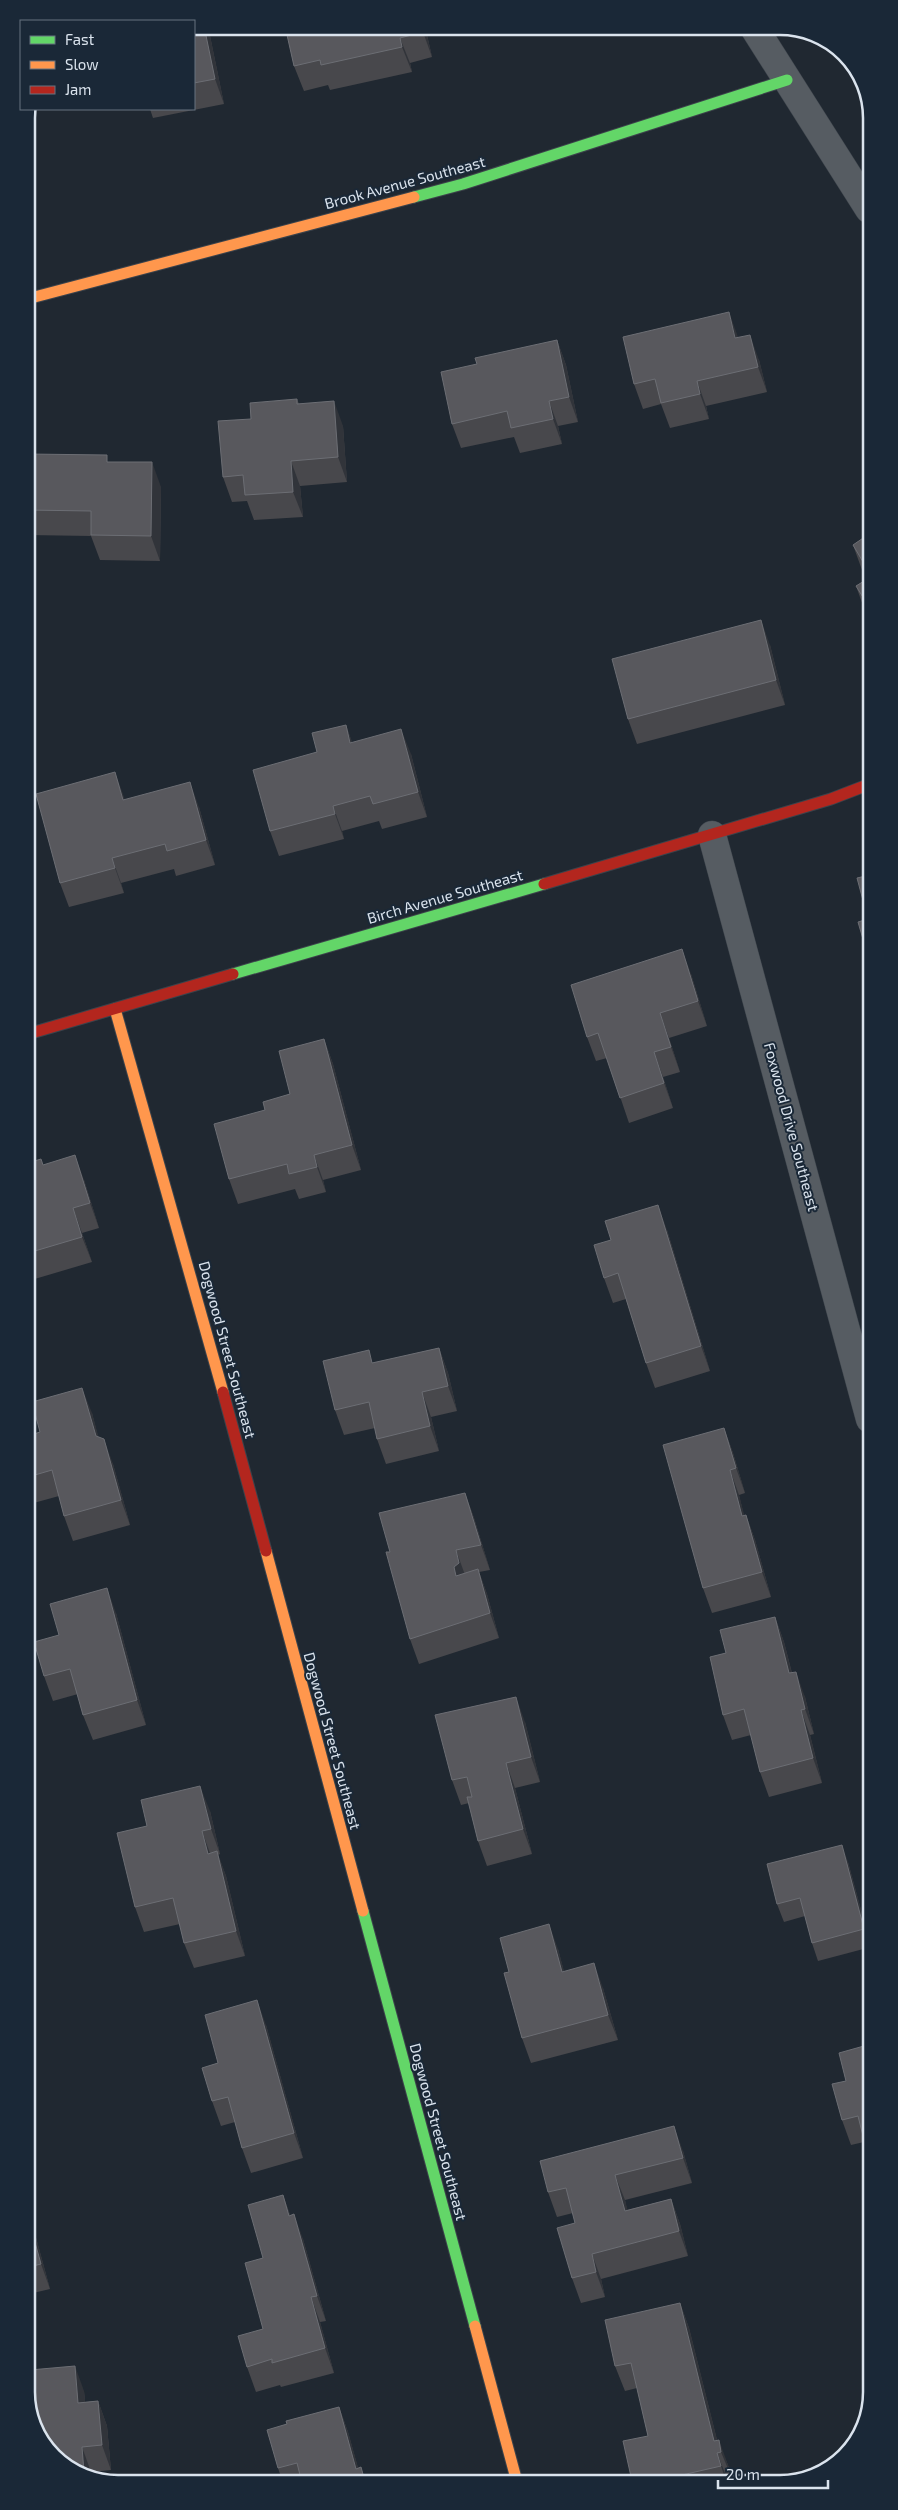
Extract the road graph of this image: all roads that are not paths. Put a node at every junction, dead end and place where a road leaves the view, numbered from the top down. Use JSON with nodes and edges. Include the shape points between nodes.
{"nodes":[{"id":1,"x":759,"y":35,"type":"edge"},
{"id":2,"x":787,"y":80,"type":"junction"},
{"id":3,"x":863,"y":200,"type":"edge"},
{"id":4,"x":35,"y":297,"type":"edge"},
{"id":5,"x":863,"y":787,"type":"edge"},
{"id":6,"x":712,"y":835,"type":"junction"},
{"id":7,"x":115,"y":1009,"type":"junction"},
{"id":8,"x":35,"y":1032,"type":"edge"},
{"id":9,"x":863,"y":1393,"type":"edge"},
{"id":10,"x":514,"y":2475,"type":"edge"}],
"edges":[{"from":1,"to":2,"type":"street"},
{"from":2,"to":3,"type":"street"},
{"from":2,"to":4,"type":"street","name":"Brook Avenue Southeast","via":[[463,184]]},
{"from":5,"to":6,"type":"street","name":"Birch Avenue Southeast","via":[[830,800]]},
{"from":6,"to":7,"type":"street","name":"Birch Avenue Southeast"},
{"from":6,"to":9,"type":"street","name":"Foxwood Drive Southeast"},
{"from":7,"to":8,"type":"street","name":"Birch Avenue Southeast"},
{"from":7,"to":10,"type":"street","name":"Dogwood Street Southeast","via":[[206,1330]]}]}
